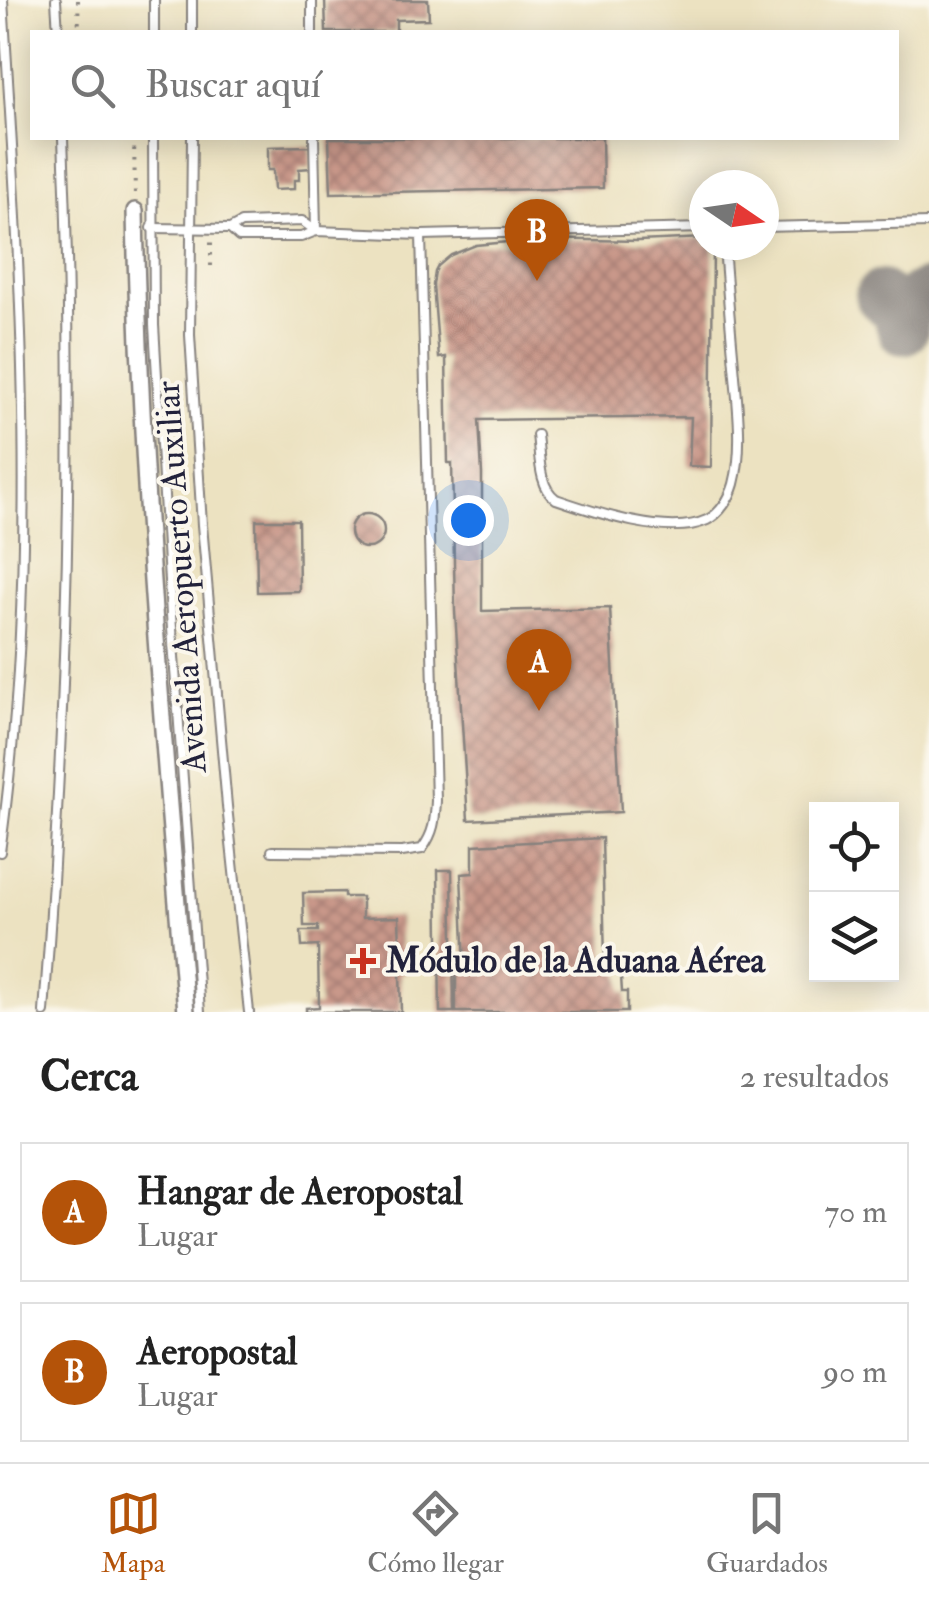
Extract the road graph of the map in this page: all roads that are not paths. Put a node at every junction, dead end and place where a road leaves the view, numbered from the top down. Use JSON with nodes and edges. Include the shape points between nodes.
{"nodes":[{"id":1,"x":2,"y":0,"type":"edge"},
{"id":2,"x":56,"y":0,"type":"edge"},
{"id":3,"x":154,"y":0,"type":"edge"},
{"id":4,"x":192,"y":0,"type":"edge"},
{"id":5,"x":312,"y":0,"type":"edge"},
{"id":6,"x":58,"y":30,"type":"edge"},
{"id":7,"x":154,"y":30,"type":"edge"},
{"id":8,"x":192,"y":30,"type":"edge"},
{"id":9,"x":312,"y":30,"type":"edge"},
{"id":10,"x":63,"y":140,"type":"edge"},
{"id":11,"x":153,"y":140,"type":"edge"},
{"id":12,"x":192,"y":140,"type":"edge"},
{"id":13,"x":314,"y":140,"type":"edge"},
{"id":14,"x":135,"y":211,"type":"road end"},
{"id":15,"x":929,"y":223,"type":"edge"},
{"id":16,"x":779,"y":226,"type":"edge"},
{"id":17,"x":152,"y":228,"type":"junction"},
{"id":18,"x":191,"y":228,"type":"junction"},
{"id":19,"x":689,"y":228,"type":"edge"},
{"id":20,"x":230,"y":229,"type":"junction"},
{"id":21,"x":316,"y":230,"type":"junction"},
{"id":22,"x":421,"y":235,"type":"junction"},
{"id":23,"x":725,"y":260,"type":"edge"},
{"id":24,"x":537,"y":435,"type":"dead end"},
{"id":25,"x":272,"y":851,"type":"dead end"},
{"id":26,"x":0,"y":852,"type":"edge"},
{"id":27,"x":44,"y":1012,"type":"edge"},
{"id":28,"x":186,"y":1012,"type":"edge"},
{"id":29,"x":200,"y":1012,"type":"edge"},
{"id":30,"x":249,"y":1012,"type":"edge"}],
"edges":[{"from":1,"to":26,"type":"lane","via":[[21,309],[22,476],[17,691]]},
{"from":2,"to":6,"type":"lane"},
{"from":3,"to":7,"type":"lane"},
{"from":4,"to":8,"type":"lane"},
{"from":5,"to":9,"type":"lane"},
{"from":10,"to":27,"type":"lane","via":[[68,533]]},
{"from":11,"to":17,"type":"lane","name":"Avenida Aeropuerto Auxiliar"},
{"from":12,"to":18,"type":"lane","name":"Avenida Aeropuerto Auxiliar"},
{"from":13,"to":21,"type":"lane"},
{"from":14,"to":28,"type":"street","via":[[141,434]]},
{"from":15,"to":16,"type":"lane"},
{"from":17,"to":18,"type":"lane"},
{"from":17,"to":29,"type":"lane","name":"Avenida Aeropuerto Auxiliar"},
{"from":18,"to":20,"type":"lane"},
{"from":18,"to":30,"type":"lane","name":"Avenida Aeropuerto Auxiliar","via":[[190,335],[208,617]]},
{"from":19,"to":22,"type":"lane"},
{"from":20,"to":21,"type":"lane","via":[[239,236],[302,237]]},
{"from":20,"to":21,"type":"lane","via":[[302,221]]},
{"from":21,"to":22,"type":"lane"},
{"from":22,"to":25,"type":"lane","via":[[432,837],[422,849],[402,852]]},
{"from":23,"to":24,"type":"lane","via":[[738,422],[735,480],[716,513],[688,524],[620,521],[556,499],[543,481]]}]}
